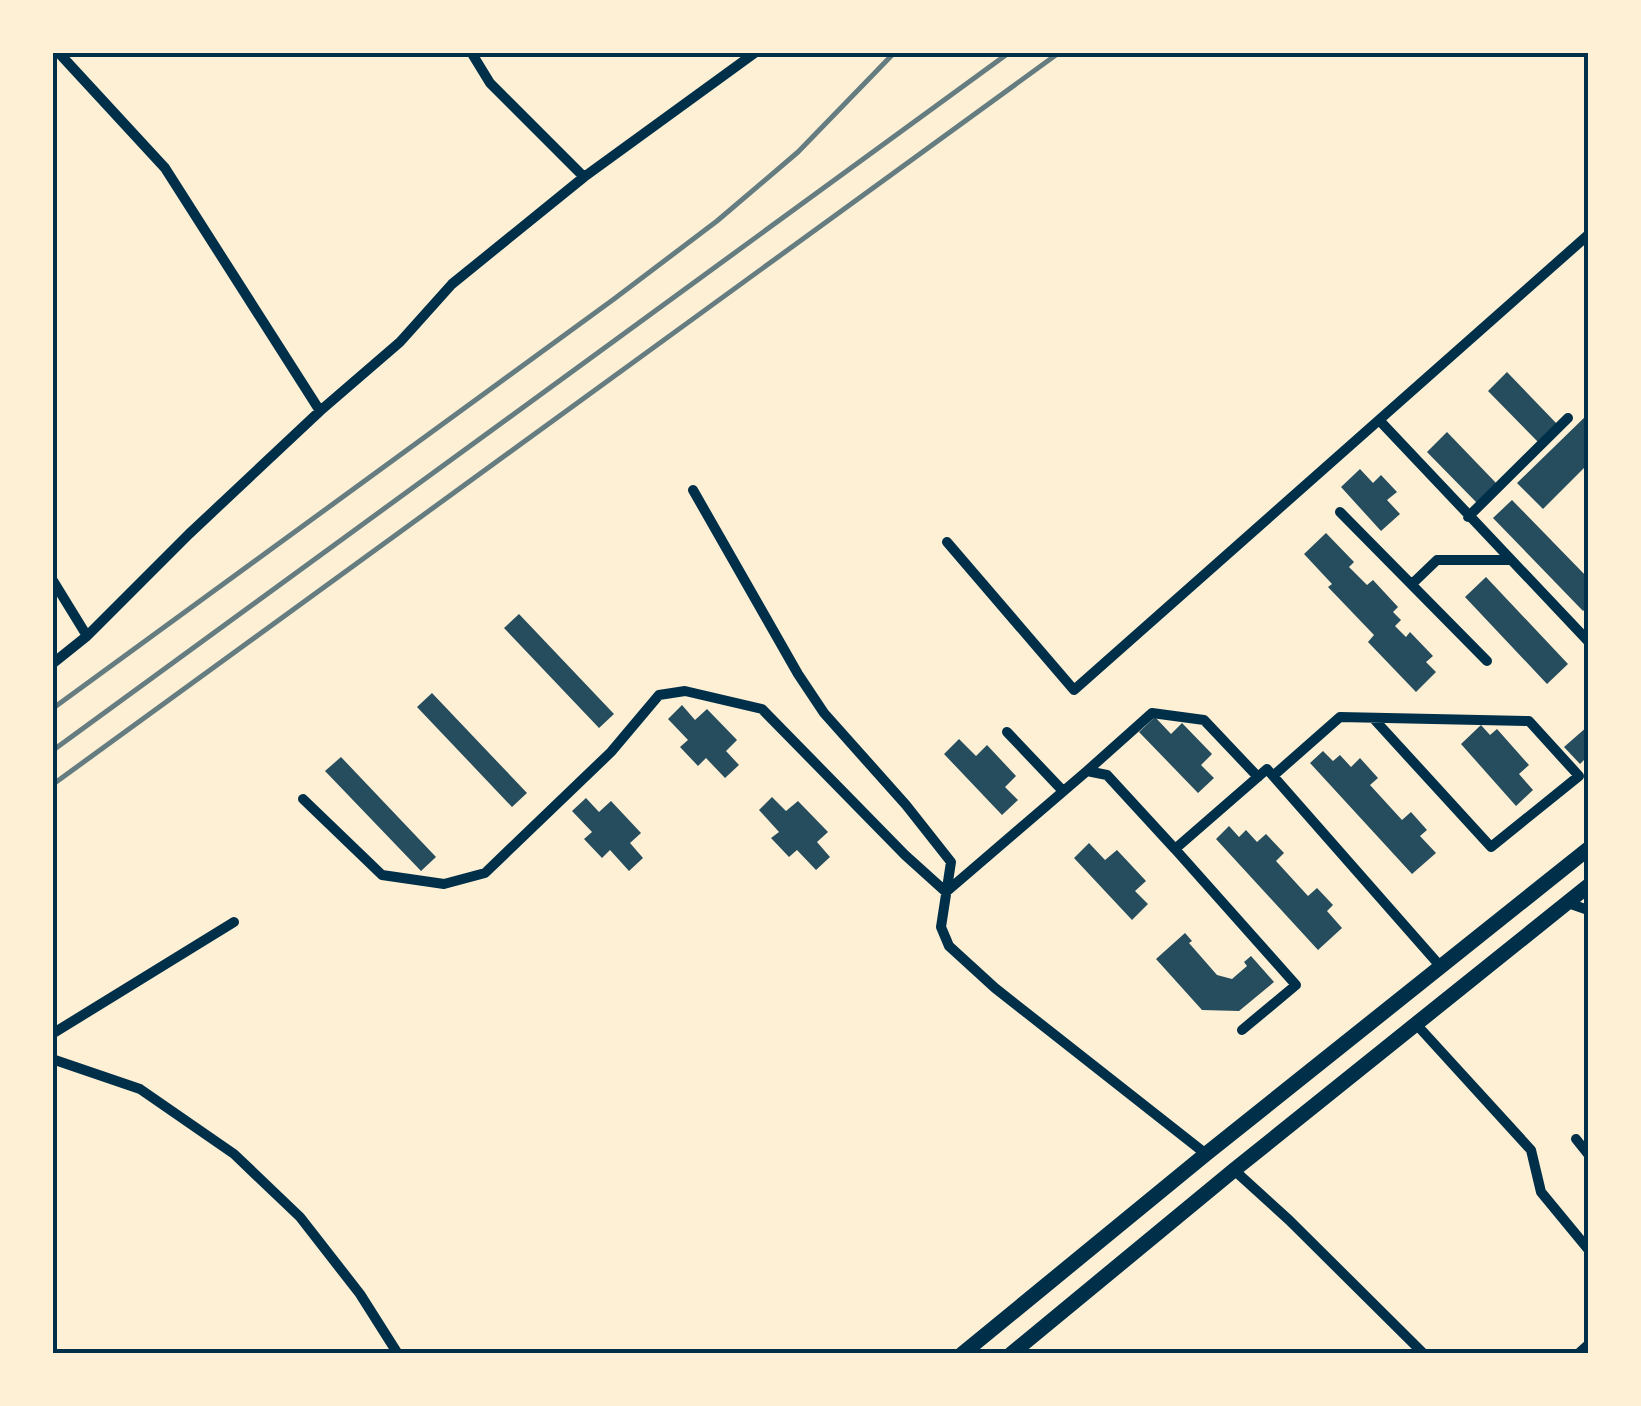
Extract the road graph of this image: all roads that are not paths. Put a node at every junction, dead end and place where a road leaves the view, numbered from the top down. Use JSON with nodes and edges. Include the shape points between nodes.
{"nodes":[{"id":1,"x":58,"y":52,"type":"edge"},
{"id":2,"x":471,"y":52,"type":"edge"},
{"id":3,"x":756,"y":52,"type":"edge"},
{"id":4,"x":584,"y":177,"type":"junction"},
{"id":5,"x":1588,"y":235,"type":"edge"},
{"id":6,"x":320,"y":411,"type":"junction"},
{"id":7,"x":1568,"y":418,"type":"dead end"},
{"id":8,"x":1379,"y":420,"type":"junction"},
{"id":9,"x":694,"y":490,"type":"dead end"},
{"id":10,"x":1340,"y":512,"type":"dead end"},
{"id":11,"x":1468,"y":517,"type":"junction"},
{"id":12,"x":947,"y":542,"type":"dead end"},
{"id":13,"x":1510,"y":560,"type":"junction"},
{"id":14,"x":52,"y":579,"type":"edge"},
{"id":15,"x":1413,"y":584,"type":"junction"},
{"id":16,"x":87,"y":636,"type":"junction"},
{"id":17,"x":1588,"y":641,"type":"edge"},
{"id":18,"x":1487,"y":661,"type":"dead end"},
{"id":19,"x":52,"y":664,"type":"edge"},
{"id":20,"x":1373,"y":718,"type":"junction"},
{"id":21,"x":1007,"y":732,"type":"dead end"},
{"id":22,"x":1087,"y":771,"type":"junction"},
{"id":23,"x":1258,"y":776,"type":"junction"},
{"id":24,"x":1273,"y":776,"type":"junction"},
{"id":25,"x":1063,"y":791,"type":"junction"},
{"id":26,"x":303,"y":799,"type":"dead end"},
{"id":27,"x":1175,"y":849,"type":"junction"},
{"id":28,"x":1588,"y":849,"type":"edge"},
{"id":29,"x":1588,"y":886,"type":"edge"},
{"id":30,"x":946,"y":892,"type":"junction"},
{"id":31,"x":1568,"y":902,"type":"junction"},
{"id":32,"x":1588,"y":910,"type":"edge"},
{"id":33,"x":234,"y":922,"type":"dead end"},
{"id":34,"x":1441,"y":967,"type":"junction"},
{"id":35,"x":1416,"y":1024,"type":"junction"},
{"id":36,"x":1242,"y":1030,"type":"dead end"},
{"id":37,"x":52,"y":1034,"type":"edge"},
{"id":38,"x":52,"y":1059,"type":"edge"},
{"id":39,"x":1576,"y":1139,"type":"dead end"},
{"id":40,"x":1206,"y":1154,"type":"junction"},
{"id":41,"x":1588,"y":1154,"type":"edge"},
{"id":42,"x":1234,"y":1170,"type":"junction"},
{"id":43,"x":1588,"y":1250,"type":"edge"},
{"id":44,"x":1588,"y":1345,"type":"edge"},
{"id":45,"x":398,"y":1354,"type":"edge"},
{"id":46,"x":962,"y":1354,"type":"edge"},
{"id":47,"x":1011,"y":1354,"type":"edge"},
{"id":48,"x":1424,"y":1354,"type":"edge"},
{"id":49,"x":1578,"y":1354,"type":"edge"}],
"edges":[{"from":1,"to":6,"type":"street","via":[[166,168]]},
{"from":2,"to":4,"type":"street","via":[[490,83]]},
{"from":3,"to":4,"type":"street"},
{"from":4,"to":6,"type":"street","via":[[452,284],[400,342]]},
{"from":5,"to":8,"type":"street"},
{"from":6,"to":16,"type":"street"},
{"from":7,"to":11,"type":"street"},
{"from":8,"to":11,"type":"street"},
{"from":8,"to":12,"type":"street","via":[[1074,690]]},
{"from":9,"to":30,"type":"street","via":[[824,713],[951,862]]},
{"from":10,"to":15,"type":"street"},
{"from":11,"to":13,"type":"street"},
{"from":13,"to":15,"type":"street","via":[[1438,560]]},
{"from":13,"to":17,"type":"street"},
{"from":14,"to":16,"type":"street"},
{"from":15,"to":18,"type":"street"},
{"from":16,"to":19,"type":"street"},
{"from":20,"to":20,"type":"street","via":[[1529,721],[1579,776],[1491,847]]},
{"from":20,"to":24,"type":"street","via":[[1340,717]]},
{"from":21,"to":25,"type":"street"},
{"from":22,"to":23,"type":"street","via":[[1152,713],[1204,720]]},
{"from":22,"to":25,"type":"street"},
{"from":22,"to":27,"type":"street","via":[[1107,775]]},
{"from":23,"to":24,"type":"street","via":[[1266,769]]},
{"from":23,"to":27,"type":"street"},
{"from":24,"to":34,"type":"street"},
{"from":25,"to":30,"type":"street"},
{"from":26,"to":30,"type":"street","via":[[382,875],[444,884],[485,873],[611,752],[659,694],[685,691],[762,709]]},
{"from":27,"to":36,"type":"street","via":[[1296,985]]},
{"from":28,"to":34,"type":"main road"},
{"from":29,"to":31,"type":"main road"},
{"from":30,"to":40,"type":"street","via":[[941,927],[949,946]]},
{"from":31,"to":32,"type":"street"},
{"from":31,"to":35,"type":"main road"},
{"from":33,"to":37,"type":"street"},
{"from":34,"to":40,"type":"main road"},
{"from":35,"to":42,"type":"main road"},
{"from":35,"to":43,"type":"street","via":[[1531,1150],[1542,1192]]},
{"from":38,"to":45,"type":"street","via":[[140,1088],[234,1154],[300,1217]]},
{"from":39,"to":41,"type":"street"},
{"from":40,"to":42,"type":"main road"},
{"from":40,"to":46,"type":"main road"},
{"from":42,"to":47,"type":"main road"},
{"from":42,"to":48,"type":"street"},
{"from":44,"to":49,"type":"street"}]}
